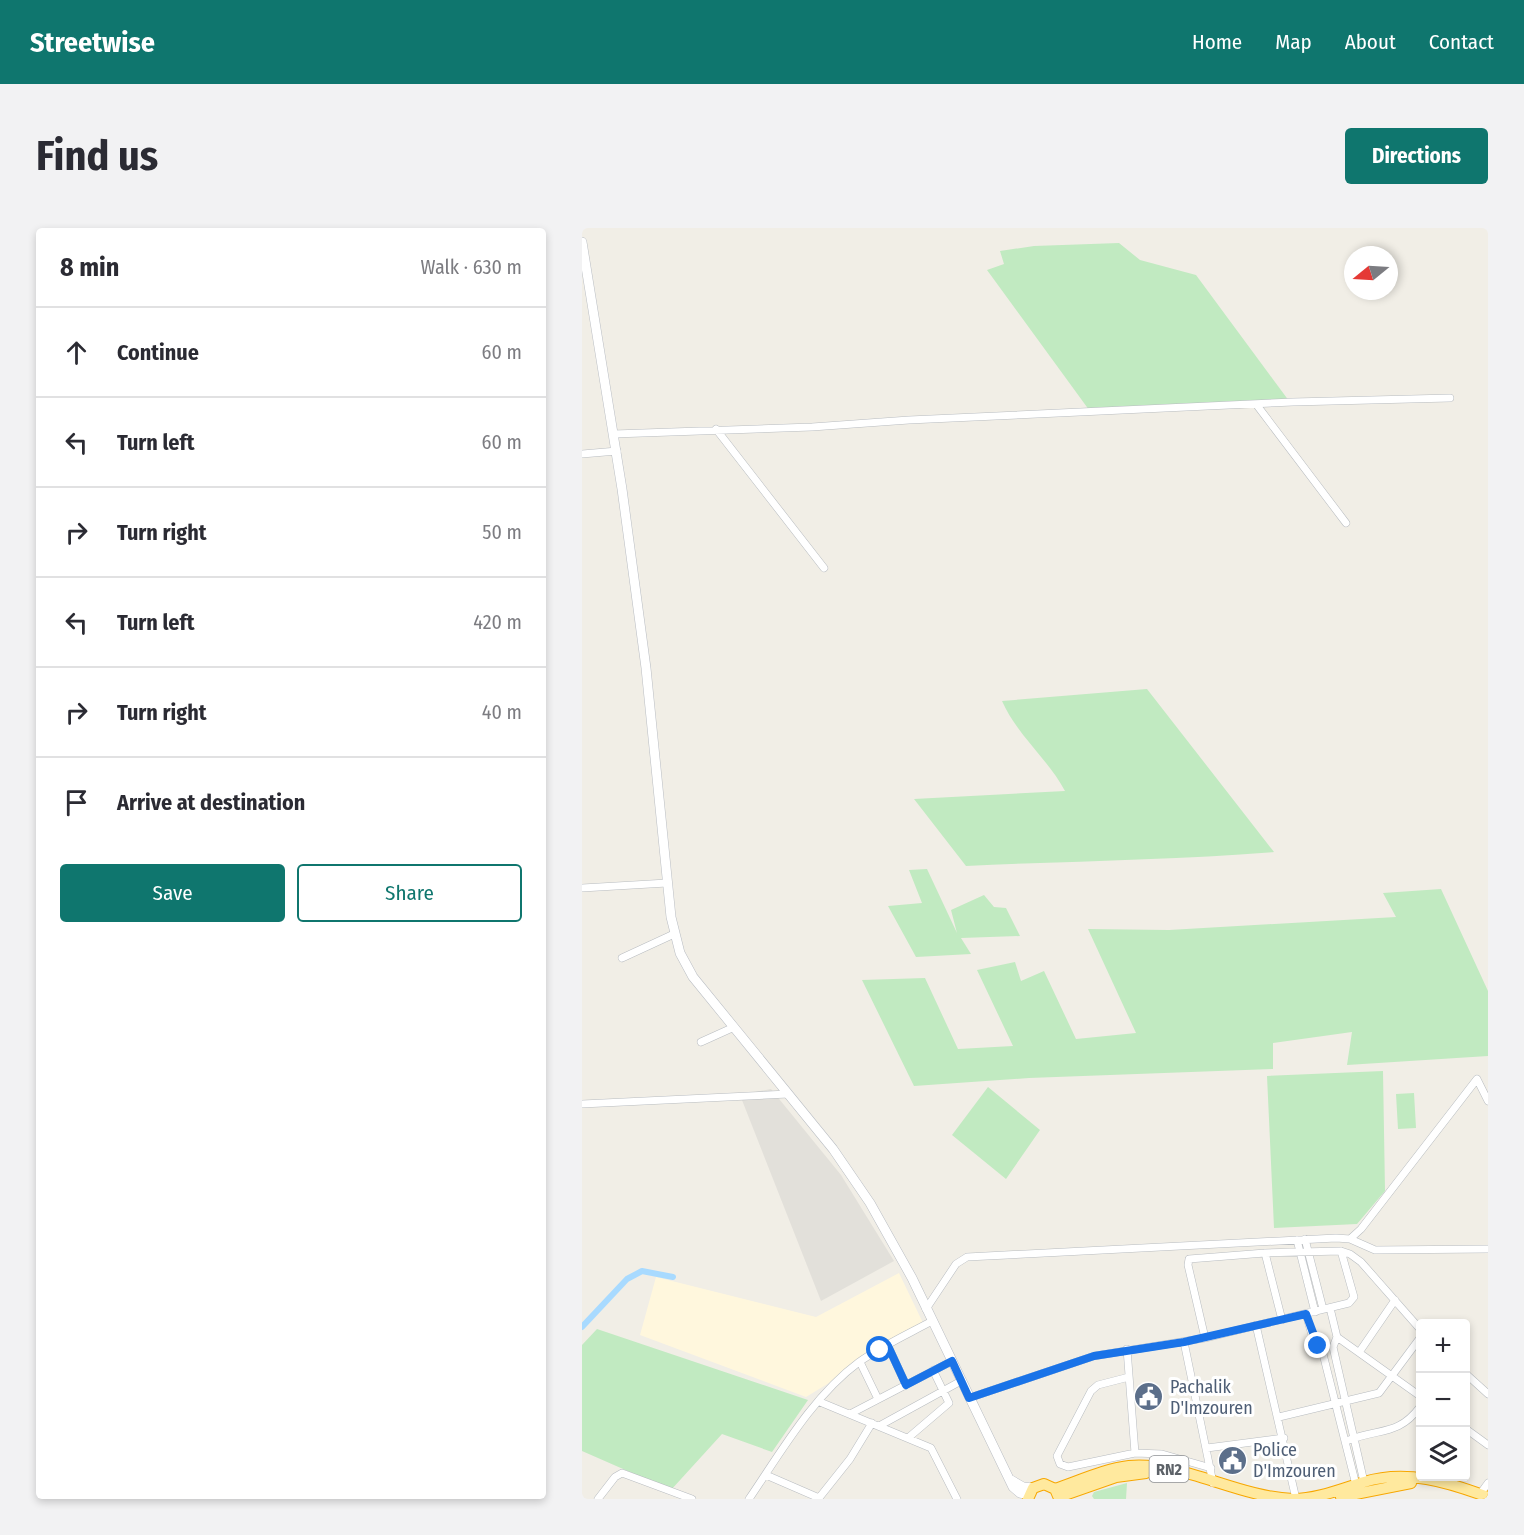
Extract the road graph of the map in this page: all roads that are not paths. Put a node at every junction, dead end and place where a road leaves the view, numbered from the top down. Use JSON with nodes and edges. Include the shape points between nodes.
{"nodes":[{"id":1,"x":582,"y":242,"type":"edge"},
{"id":2,"x":1450,"y":398,"type":"dead end"},
{"id":3,"x":1256,"y":404,"type":"junction"},
{"id":4,"x":716,"y":429,"type":"junction"},
{"id":5,"x":614,"y":434,"type":"junction"},
{"id":6,"x":617,"y":451,"type":"junction"},
{"id":7,"x":582,"y":454,"type":"edge"},
{"id":8,"x":1346,"y":523,"type":"dead end"},
{"id":9,"x":824,"y":568,"type":"dead end"},
{"id":10,"x":667,"y":883,"type":"junction"},
{"id":11,"x":582,"y":888,"type":"edge"},
{"id":12,"x":674,"y":934,"type":"junction"},
{"id":13,"x":622,"y":958,"type":"dead end"},
{"id":14,"x":732,"y":1028,"type":"junction"},
{"id":15,"x":701,"y":1042,"type":"dead end"},
{"id":16,"x":788,"y":1094,"type":"junction"},
{"id":17,"x":1488,"y":1101,"type":"edge"},
{"id":18,"x":582,"y":1104,"type":"edge"},
{"id":19,"x":1350,"y":1239,"type":"junction"},
{"id":20,"x":1301,"y":1240,"type":"junction"},
{"id":21,"x":1488,"y":1249,"type":"edge"},
{"id":22,"x":1304,"y":1251,"type":"junction"},
{"id":23,"x":1341,"y":1251,"type":"junction"},
{"id":24,"x":1265,"y":1254,"type":"junction"},
{"id":25,"x":1395,"y":1300,"type":"junction"},
{"id":26,"x":926,"y":1309,"type":"junction"},
{"id":27,"x":1327,"y":1309,"type":"junction"},
{"id":28,"x":1315,"y":1312,"type":"junction"},
{"id":29,"x":1306,"y":1314,"type":"junction"},
{"id":30,"x":1282,"y":1320,"type":"junction"},
{"id":31,"x":932,"y":1321,"type":"junction"},
{"id":32,"x":1416,"y":1324,"type":"edge"},
{"id":33,"x":1256,"y":1325,"type":"junction"},
{"id":34,"x":1337,"y":1337,"type":"junction"},
{"id":35,"x":1205,"y":1338,"type":"junction"},
{"id":36,"x":1184,"y":1342,"type":"junction"},
{"id":37,"x":1416,"y":1344,"type":"edge"},
{"id":38,"x":888,"y":1346,"type":"junction"},
{"id":39,"x":1332,"y":1347,"type":"junction"},
{"id":40,"x":1127,"y":1349,"type":"junction"},
{"id":41,"x":1322,"y":1350,"type":"junction"},
{"id":42,"x":1360,"y":1351,"type":"junction"},
{"id":43,"x":952,"y":1361,"type":"junction"},
{"id":44,"x":860,"y":1362,"type":"junction"},
{"id":45,"x":933,"y":1370,"type":"junction"},
{"id":46,"x":1393,"y":1376,"type":"junction"},
{"id":47,"x":1129,"y":1377,"type":"junction"},
{"id":48,"x":1470,"y":1378,"type":"edge"},
{"id":49,"x":961,"y":1381,"type":"junction"},
{"id":50,"x":906,"y":1385,"type":"junction"},
{"id":51,"x":943,"y":1390,"type":"junction"},
{"id":52,"x":1416,"y":1393,"type":"edge"},
{"id":53,"x":1488,"y":1394,"type":"edge"},
{"id":54,"x":969,"y":1398,"type":"junction"},
{"id":55,"x":878,"y":1399,"type":"junction"},
{"id":56,"x":1344,"y":1401,"type":"junction"},
{"id":57,"x":820,"y":1402,"type":"junction"},
{"id":58,"x":1335,"y":1404,"type":"junction"},
{"id":59,"x":1416,"y":1412,"type":"edge"},
{"id":60,"x":850,"y":1414,"type":"junction"},
{"id":61,"x":1279,"y":1417,"type":"junction"},
{"id":62,"x":876,"y":1425,"type":"junction"},
{"id":63,"x":1470,"y":1432,"type":"edge"},
{"id":64,"x":908,"y":1438,"type":"junction"},
{"id":65,"x":1284,"y":1438,"type":"junction"},
{"id":66,"x":1353,"y":1438,"type":"junction"},
{"id":67,"x":1345,"y":1441,"type":"junction"},
{"id":68,"x":1488,"y":1445,"type":"edge"},
{"id":69,"x":1207,"y":1448,"type":"junction"},
{"id":70,"x":1135,"y":1453,"type":"junction"},
{"id":71,"x":1211,"y":1468,"type":"junction"},
{"id":72,"x":766,"y":1475,"type":"junction"},
{"id":73,"x":1214,"y":1483,"type":"junction"},
{"id":74,"x":1488,"y":1483,"type":"edge"},
{"id":75,"x":1360,"y":1484,"type":"junction"},
{"id":76,"x":1088,"y":1487,"type":"junction"},
{"id":77,"x":1057,"y":1495,"type":"edge"},
{"id":78,"x":1028,"y":1496,"type":"edge"},
{"id":79,"x":1480,"y":1496,"type":"edge"},
{"id":80,"x":598,"y":1499,"type":"edge"},
{"id":81,"x":692,"y":1499,"type":"edge"},
{"id":82,"x":749,"y":1499,"type":"edge"},
{"id":83,"x":957,"y":1499,"type":"edge"},
{"id":84,"x":1089,"y":1499,"type":"edge"},
{"id":85,"x":1245,"y":1499,"type":"edge"},
{"id":86,"x":1296,"y":1499,"type":"edge"},
{"id":87,"x":1332,"y":1499,"type":"edge"}],
"edges":[{"from":1,"to":5,"type":"main road"},
{"from":2,"to":3,"type":"street"},
{"from":3,"to":4,"type":"street"},
{"from":3,"to":8,"type":"street"},
{"from":4,"to":5,"type":"street"},
{"from":4,"to":9,"type":"street"},
{"from":5,"to":6,"type":"main road"},
{"from":6,"to":7,"type":"street"},
{"from":6,"to":10,"type":"main road","via":[[646,668]]},
{"from":10,"to":11,"type":"street"},
{"from":10,"to":12,"type":"main road"},
{"from":12,"to":13,"type":"street"},
{"from":12,"to":14,"type":"main road","via":[[687,968]]},
{"from":14,"to":15,"type":"street"},
{"from":14,"to":16,"type":"main road"},
{"from":16,"to":18,"type":"street"},
{"from":16,"to":26,"type":"main road","via":[[858,1184],[903,1260]]},
{"from":17,"to":19,"type":"street","via":[[1477,1079]]},
{"from":19,"to":20,"type":"street"},
{"from":19,"to":21,"type":"street","via":[[1375,1250]]},
{"from":20,"to":22,"type":"street"},
{"from":20,"to":26,"type":"street","via":[[967,1257],[956,1264]]},
{"from":22,"to":23,"type":"street"},
{"from":22,"to":24,"type":"street"},
{"from":22,"to":27,"type":"street"},
{"from":22,"to":28,"type":"street"},
{"from":23,"to":25,"type":"street","via":[[1361,1262]]},
{"from":23,"to":27,"type":"street","via":[[1354,1297]]},
{"from":24,"to":30,"type":"street"},
{"from":24,"to":35,"type":"street","via":[[1189,1259]]},
{"from":25,"to":32,"type":"street"},
{"from":25,"to":42,"type":"street"},
{"from":26,"to":31,"type":"main road"},
{"from":27,"to":28,"type":"street"},
{"from":27,"to":34,"type":"street"},
{"from":28,"to":29,"type":"street"},
{"from":29,"to":30,"type":"street"},
{"from":29,"to":41,"type":"street","via":[[1314,1342]]},
{"from":30,"to":33,"type":"street"},
{"from":31,"to":38,"type":"street"},
{"from":31,"to":43,"type":"main road"},
{"from":33,"to":35,"type":"street"},
{"from":33,"to":61,"type":"street"},
{"from":34,"to":39,"type":"street"},
{"from":34,"to":42,"type":"street"},
{"from":35,"to":36,"type":"street"},
{"from":36,"to":40,"type":"street"},
{"from":36,"to":69,"type":"street"},
{"from":37,"to":46,"type":"street"},
{"from":38,"to":44,"type":"street"},
{"from":38,"to":50,"type":"street"},
{"from":39,"to":41,"type":"street"},
{"from":39,"to":56,"type":"street"},
{"from":40,"to":47,"type":"street"},
{"from":40,"to":54,"type":"street"},
{"from":41,"to":58,"type":"street"},
{"from":42,"to":46,"type":"street"},
{"from":43,"to":45,"type":"street"},
{"from":43,"to":49,"type":"main road"},
{"from":44,"to":55,"type":"street"},
{"from":44,"to":57,"type":"street"},
{"from":45,"to":50,"type":"street"},
{"from":45,"to":51,"type":"street"},
{"from":46,"to":52,"type":"street"},
{"from":46,"to":56,"type":"street","via":[[1379,1393]]},
{"from":47,"to":70,"type":"street"},
{"from":47,"to":70,"type":"street","via":[[1098,1385],[1091,1391],[1058,1461],[1068,1467]]},
{"from":48,"to":53,"type":"street"},
{"from":49,"to":51,"type":"street"},
{"from":49,"to":54,"type":"main road"},
{"from":50,"to":55,"type":"street"},
{"from":51,"to":62,"type":"street"},
{"from":51,"to":64,"type":"street","via":[[949,1403]]},
{"from":54,"to":78,"type":"main road","via":[[1009,1478],[1023,1487]]},
{"from":55,"to":60,"type":"street"},
{"from":56,"to":58,"type":"street"},
{"from":56,"to":66,"type":"street"},
{"from":57,"to":60,"type":"street"},
{"from":57,"to":72,"type":"street"},
{"from":58,"to":61,"type":"street"},
{"from":58,"to":67,"type":"street"},
{"from":59,"to":66,"type":"street","via":[[1398,1427]]},
{"from":60,"to":62,"type":"street"},
{"from":61,"to":65,"type":"street"},
{"from":62,"to":64,"type":"street"},
{"from":62,"to":72,"type":"street","via":[[819,1498]]},
{"from":63,"to":68,"type":"street"},
{"from":64,"to":83,"type":"street","via":[[931,1448]]},
{"from":65,"to":69,"type":"street"},
{"from":65,"to":86,"type":"street"},
{"from":66,"to":67,"type":"street"},
{"from":66,"to":75,"type":"street"},
{"from":67,"to":75,"type":"street"},
{"from":69,"to":71,"type":"street"},
{"from":70,"to":71,"type":"street","via":[[1162,1454]]},
{"from":71,"to":73,"type":"street"},
{"from":72,"to":82,"type":"street"},
{"from":73,"to":77,"type":"highway","number":"RN2","via":[[1170,1470],[1136,1466],[1118,1468]]},
{"from":73,"to":86,"type":"highway","number":"RN2","via":[[1247,1493]]},
{"from":74,"to":79,"type":"street"},
{"from":75,"to":79,"type":"highway","number":"RN2","via":[[1413,1476]]},
{"from":75,"to":86,"type":"highway","number":"RN2"},
{"from":76,"to":77,"type":"highway","number":"RN2"},
{"from":76,"to":84,"type":"highway"},
{"from":76,"to":85,"type":"highway","number":"RN2","via":[[1126,1475],[1151,1473]]},
{"from":77,"to":78,"type":"highway","number":"RN2","via":[[1044,1484]]},
{"from":79,"to":87,"type":"highway","via":[[1406,1483]]},
{"from":80,"to":81,"type":"street","via":[[622,1473]]}]}
